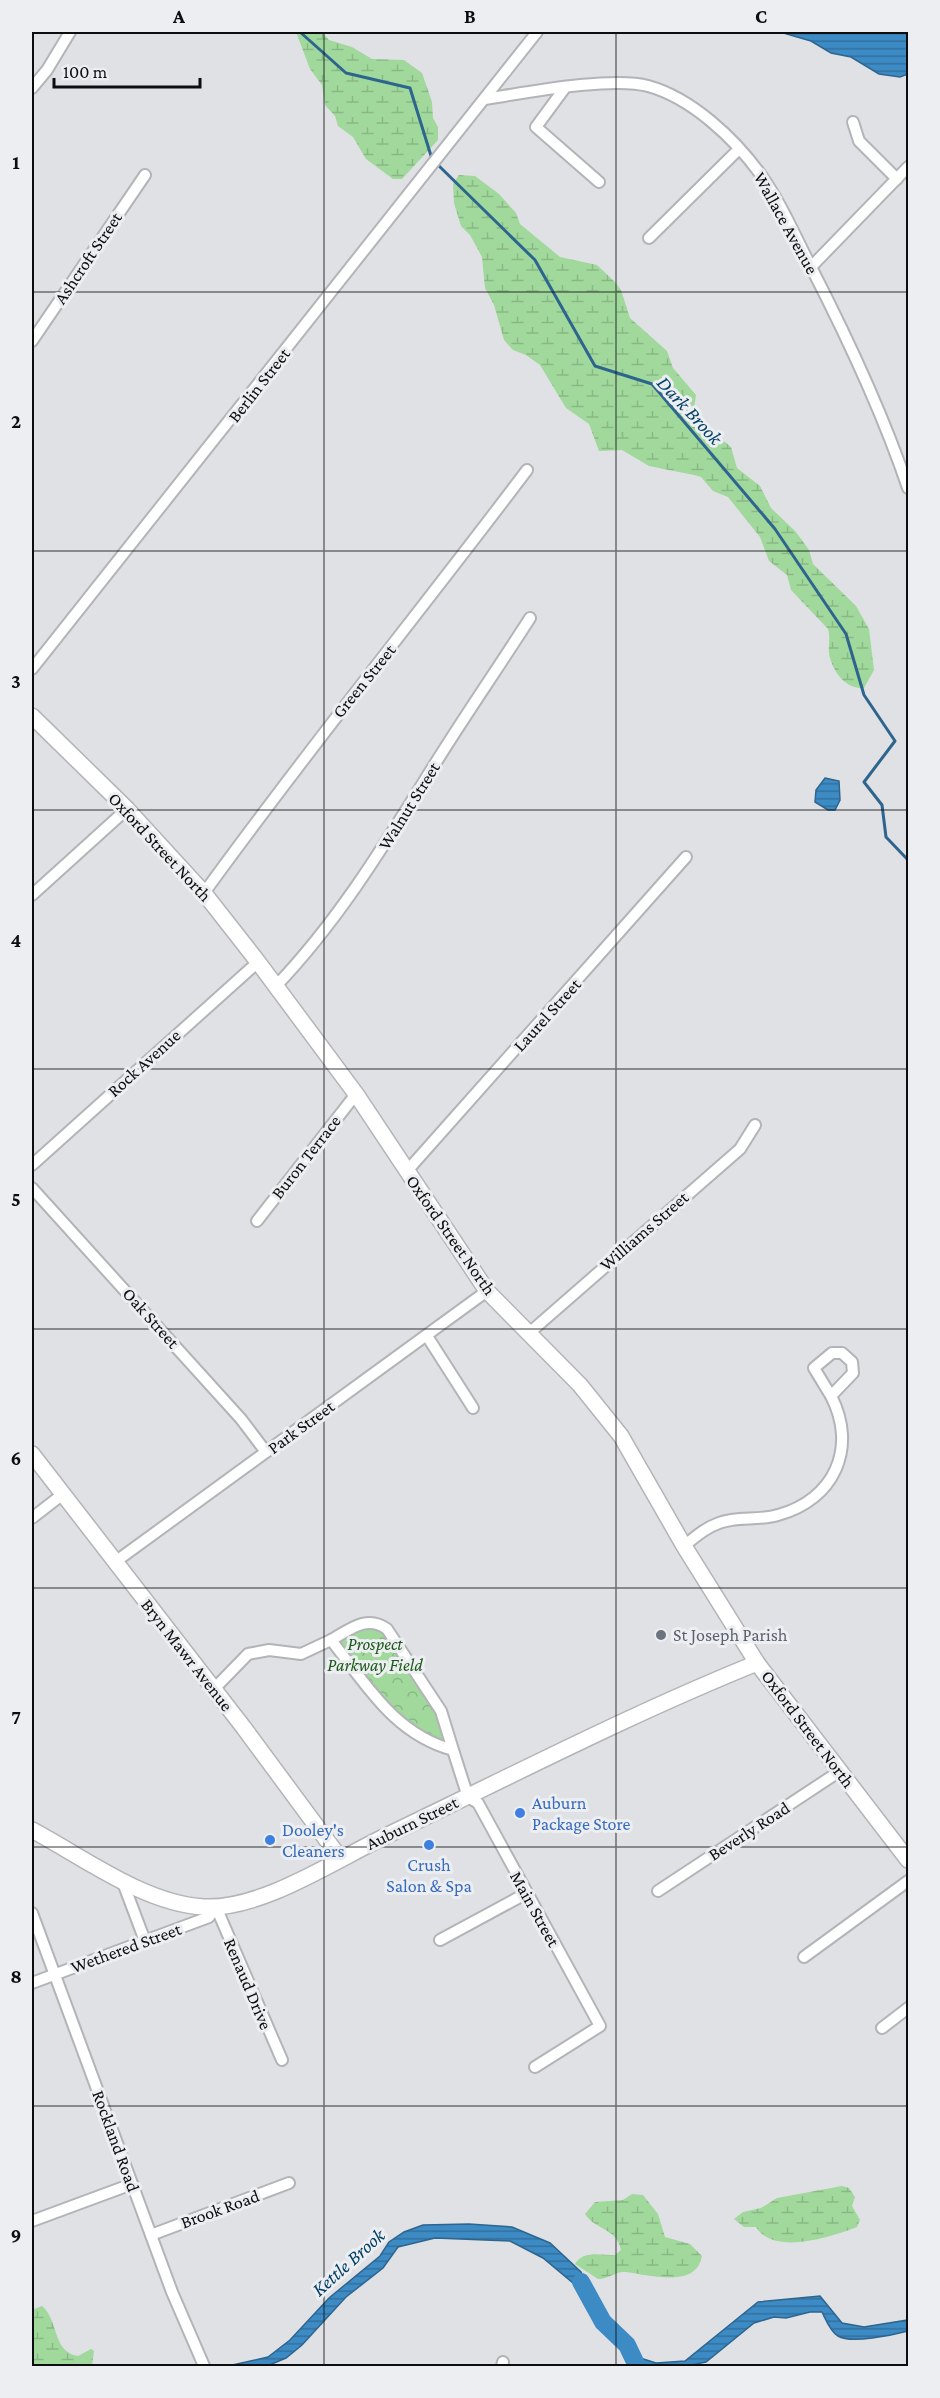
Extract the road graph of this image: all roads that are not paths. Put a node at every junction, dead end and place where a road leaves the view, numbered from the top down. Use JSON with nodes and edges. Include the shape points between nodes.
{"nodes":[{"id":1,"x":70,"y":32,"type":"edge"},
{"id":2,"x":537,"y":32,"type":"edge"},
{"id":3,"x":32,"y":88,"type":"edge"},
{"id":4,"x":564,"y":89,"type":"junction"},
{"id":5,"x":485,"y":99,"type":"junction"},
{"id":6,"x":852,"y":122,"type":"dead end"},
{"id":7,"x":739,"y":149,"type":"junction"},
{"id":8,"x":909,"y":167,"type":"edge"},
{"id":9,"x":145,"y":175,"type":"dead end"},
{"id":10,"x":897,"y":179,"type":"junction"},
{"id":11,"x":599,"y":182,"type":"dead end"},
{"id":12,"x":649,"y":238,"type":"dead end"},
{"id":13,"x":811,"y":267,"type":"junction"},
{"id":14,"x":32,"y":341,"type":"edge"},
{"id":15,"x":527,"y":470,"type":"dead end"},
{"id":16,"x":909,"y":488,"type":"edge"},
{"id":17,"x":530,"y":618,"type":"dead end"},
{"id":18,"x":32,"y":669,"type":"edge"},
{"id":19,"x":32,"y":716,"type":"edge"},
{"id":20,"x":128,"y":809,"type":"junction"},
{"id":21,"x":686,"y":857,"type":"dead end"},
{"id":22,"x":204,"y":893,"type":"junction"},
{"id":23,"x":32,"y":895,"type":"edge"},
{"id":24,"x":258,"y":962,"type":"junction"},
{"id":25,"x":276,"y":986,"type":"junction"},
{"id":26,"x":356,"y":1094,"type":"junction"},
{"id":27,"x":755,"y":1125,"type":"dead end"},
{"id":28,"x":32,"y":1165,"type":"edge"},
{"id":29,"x":407,"y":1171,"type":"junction"},
{"id":30,"x":32,"y":1188,"type":"edge"},
{"id":31,"x":257,"y":1221,"type":"dead end"},
{"id":32,"x":487,"y":1291,"type":"junction"},
{"id":33,"x":528,"y":1334,"type":"junction"},
{"id":34,"x":427,"y":1336,"type":"junction"},
{"id":35,"x":831,"y":1396,"type":"dead end"},
{"id":36,"x":473,"y":1408,"type":"dead end"},
{"id":37,"x":266,"y":1452,"type":"junction"},
{"id":38,"x":32,"y":1454,"type":"edge"},
{"id":39,"x":63,"y":1494,"type":"junction"},
{"id":40,"x":32,"y":1518,"type":"edge"},
{"id":41,"x":684,"y":1546,"type":"junction"},
{"id":42,"x":115,"y":1562,"type":"junction"},
{"id":43,"x":331,"y":1640,"type":"junction"},
{"id":44,"x":757,"y":1663,"type":"junction"},
{"id":45,"x":213,"y":1690,"type":"junction"},
{"id":46,"x":453,"y":1750,"type":"junction"},
{"id":47,"x":840,"y":1771,"type":"junction"},
{"id":48,"x":468,"y":1797,"type":"junction"},
{"id":49,"x":32,"y":1830,"type":"edge"},
{"id":50,"x":340,"y":1858,"type":"junction"},
{"id":51,"x":909,"y":1860,"type":"edge"},
{"id":52,"x":122,"y":1879,"type":"junction"},
{"id":53,"x":909,"y":1881,"type":"edge"},
{"id":54,"x":658,"y":1891,"type":"dead end"},
{"id":55,"x":526,"y":1893,"type":"junction"},
{"id":56,"x":216,"y":1907,"type":"junction"},
{"id":57,"x":32,"y":1913,"type":"edge"},
{"id":58,"x":440,"y":1940,"type":"dead end"},
{"id":59,"x":145,"y":1941,"type":"junction"},
{"id":60,"x":804,"y":1957,"type":"dead end"},
{"id":61,"x":54,"y":1974,"type":"junction"},
{"id":62,"x":32,"y":1983,"type":"edge"},
{"id":63,"x":909,"y":2008,"type":"edge"},
{"id":64,"x":882,"y":2028,"type":"dead end"},
{"id":65,"x":282,"y":2060,"type":"dead end"},
{"id":66,"x":535,"y":2067,"type":"dead end"},
{"id":67,"x":289,"y":2183,"type":"dead end"},
{"id":68,"x":132,"y":2184,"type":"junction"},
{"id":69,"x":32,"y":2221,"type":"edge"},
{"id":70,"x":151,"y":2235,"type":"junction"},
{"id":71,"x":204,"y":2367,"type":"edge"}],
"edges":[{"from":1,"to":3,"type":"street"},
{"from":2,"to":5,"type":"street","name":"Berlin Street"},
{"from":4,"to":5,"type":"street","name":"Wallace Avenue"},
{"from":4,"to":7,"type":"street","name":"Wallace Avenue","via":[[625,83],[647,86],[697,111]]},
{"from":4,"to":11,"type":"street","via":[[536,127]]},
{"from":5,"to":18,"type":"street","name":"Berlin Street"},
{"from":6,"to":10,"type":"street","via":[[859,141]]},
{"from":7,"to":12,"type":"street"},
{"from":7,"to":13,"type":"street","name":"Wallace Avenue","via":[[772,192]]},
{"from":8,"to":10,"type":"street"},
{"from":9,"to":14,"type":"street","name":"Ashcroft Street"},
{"from":10,"to":13,"type":"street"},
{"from":13,"to":16,"type":"street","name":"Wallace Avenue","via":[[870,384]]},
{"from":15,"to":22,"type":"street","name":"Green Street","via":[[396,643],[348,699]]},
{"from":17,"to":25,"type":"street","name":"Walnut Street","via":[[373,865],[332,922]]},
{"from":19,"to":20,"type":"main road","name":"Oxford Street North"},
{"from":20,"to":22,"type":"main road","name":"Oxford Street North"},
{"from":20,"to":23,"type":"street"},
{"from":21,"to":29,"type":"street","name":"Laurel Street"},
{"from":22,"to":24,"type":"main road","name":"Oxford Street North"},
{"from":24,"to":25,"type":"main road","name":"Oxford Street North"},
{"from":24,"to":28,"type":"street","name":"Rock Avenue"},
{"from":25,"to":26,"type":"main road","name":"Oxford Street North"},
{"from":26,"to":29,"type":"main road","name":"Oxford Street North"},
{"from":26,"to":31,"type":"street","name":"Buron Terrace"},
{"from":27,"to":33,"type":"street","name":"Williams Street","via":[[740,1149]]},
{"from":29,"to":32,"type":"main road","name":"Oxford Street North"},
{"from":30,"to":37,"type":"street","name":"Oak Street","via":[[241,1419]]},
{"from":32,"to":33,"type":"main road","name":"Oxford Street North"},
{"from":32,"to":34,"type":"street","name":"Park Street"},
{"from":33,"to":41,"type":"main road","name":"Oxford Street North","via":[[580,1385],[621,1436]]},
{"from":34,"to":36,"type":"street"},
{"from":34,"to":37,"type":"street","name":"Park Street"},
{"from":35,"to":41,"type":"street","via":[[842,1425],[843,1453],[822,1489],[800,1506],[778,1515],[716,1524]]},
{"from":37,"to":42,"type":"street","name":"Park Street"},
{"from":38,"to":39,"type":"main road","name":"Bryn Mawr Avenue"},
{"from":39,"to":40,"type":"street"},
{"from":39,"to":42,"type":"main road","name":"Bryn Mawr Avenue"},
{"from":41,"to":44,"type":"main road","name":"Oxford Street North"},
{"from":42,"to":45,"type":"main road","name":"Bryn Mawr Avenue"},
{"from":43,"to":45,"type":"street","via":[[301,1654],[269,1650],[248,1654]]},
{"from":43,"to":46,"type":"street","via":[[402,1725],[423,1740]]},
{"from":43,"to":46,"type":"street","via":[[366,1622],[377,1622],[387,1629],[441,1711]]},
{"from":44,"to":47,"type":"main road","name":"Oxford Street North"},
{"from":44,"to":48,"type":"main road","name":"Auburn Street"},
{"from":45,"to":50,"type":"main road","name":"Bryn Mawr Avenue"},
{"from":46,"to":48,"type":"street"},
{"from":47,"to":51,"type":"main road","name":"Oxford Street North"},
{"from":47,"to":54,"type":"street","name":"Beverly Road"},
{"from":48,"to":50,"type":"main road","name":"Auburn Street"},
{"from":48,"to":55,"type":"street","name":"Main Street","via":[[478,1803]]},
{"from":49,"to":52,"type":"main road","name":"Auburn Street"},
{"from":50,"to":56,"type":"main road","name":"Auburn Street","via":[[264,1896]]},
{"from":52,"to":56,"type":"main road","name":"Auburn Street","via":[[166,1900]]},
{"from":52,"to":59,"type":"street"},
{"from":53,"to":60,"type":"street"},
{"from":55,"to":58,"type":"street"},
{"from":55,"to":66,"type":"street","name":"Main Street","via":[[600,2025]]},
{"from":56,"to":59,"type":"street","name":"Wethered Street","via":[[208,1917]]},
{"from":56,"to":65,"type":"street","name":"Renaud Drive"},
{"from":57,"to":61,"type":"street","name":"Rockland Road"},
{"from":59,"to":61,"type":"street","name":"Wethered Street"},
{"from":61,"to":62,"type":"street","name":"Wethered Street"},
{"from":61,"to":68,"type":"street","name":"Rockland Road"},
{"from":63,"to":64,"type":"street"},
{"from":67,"to":70,"type":"street","name":"Brook Road"},
{"from":68,"to":69,"type":"street"},
{"from":68,"to":70,"type":"street","name":"Rockland Road"},
{"from":70,"to":71,"type":"street","name":"Rockland Road"}]}
